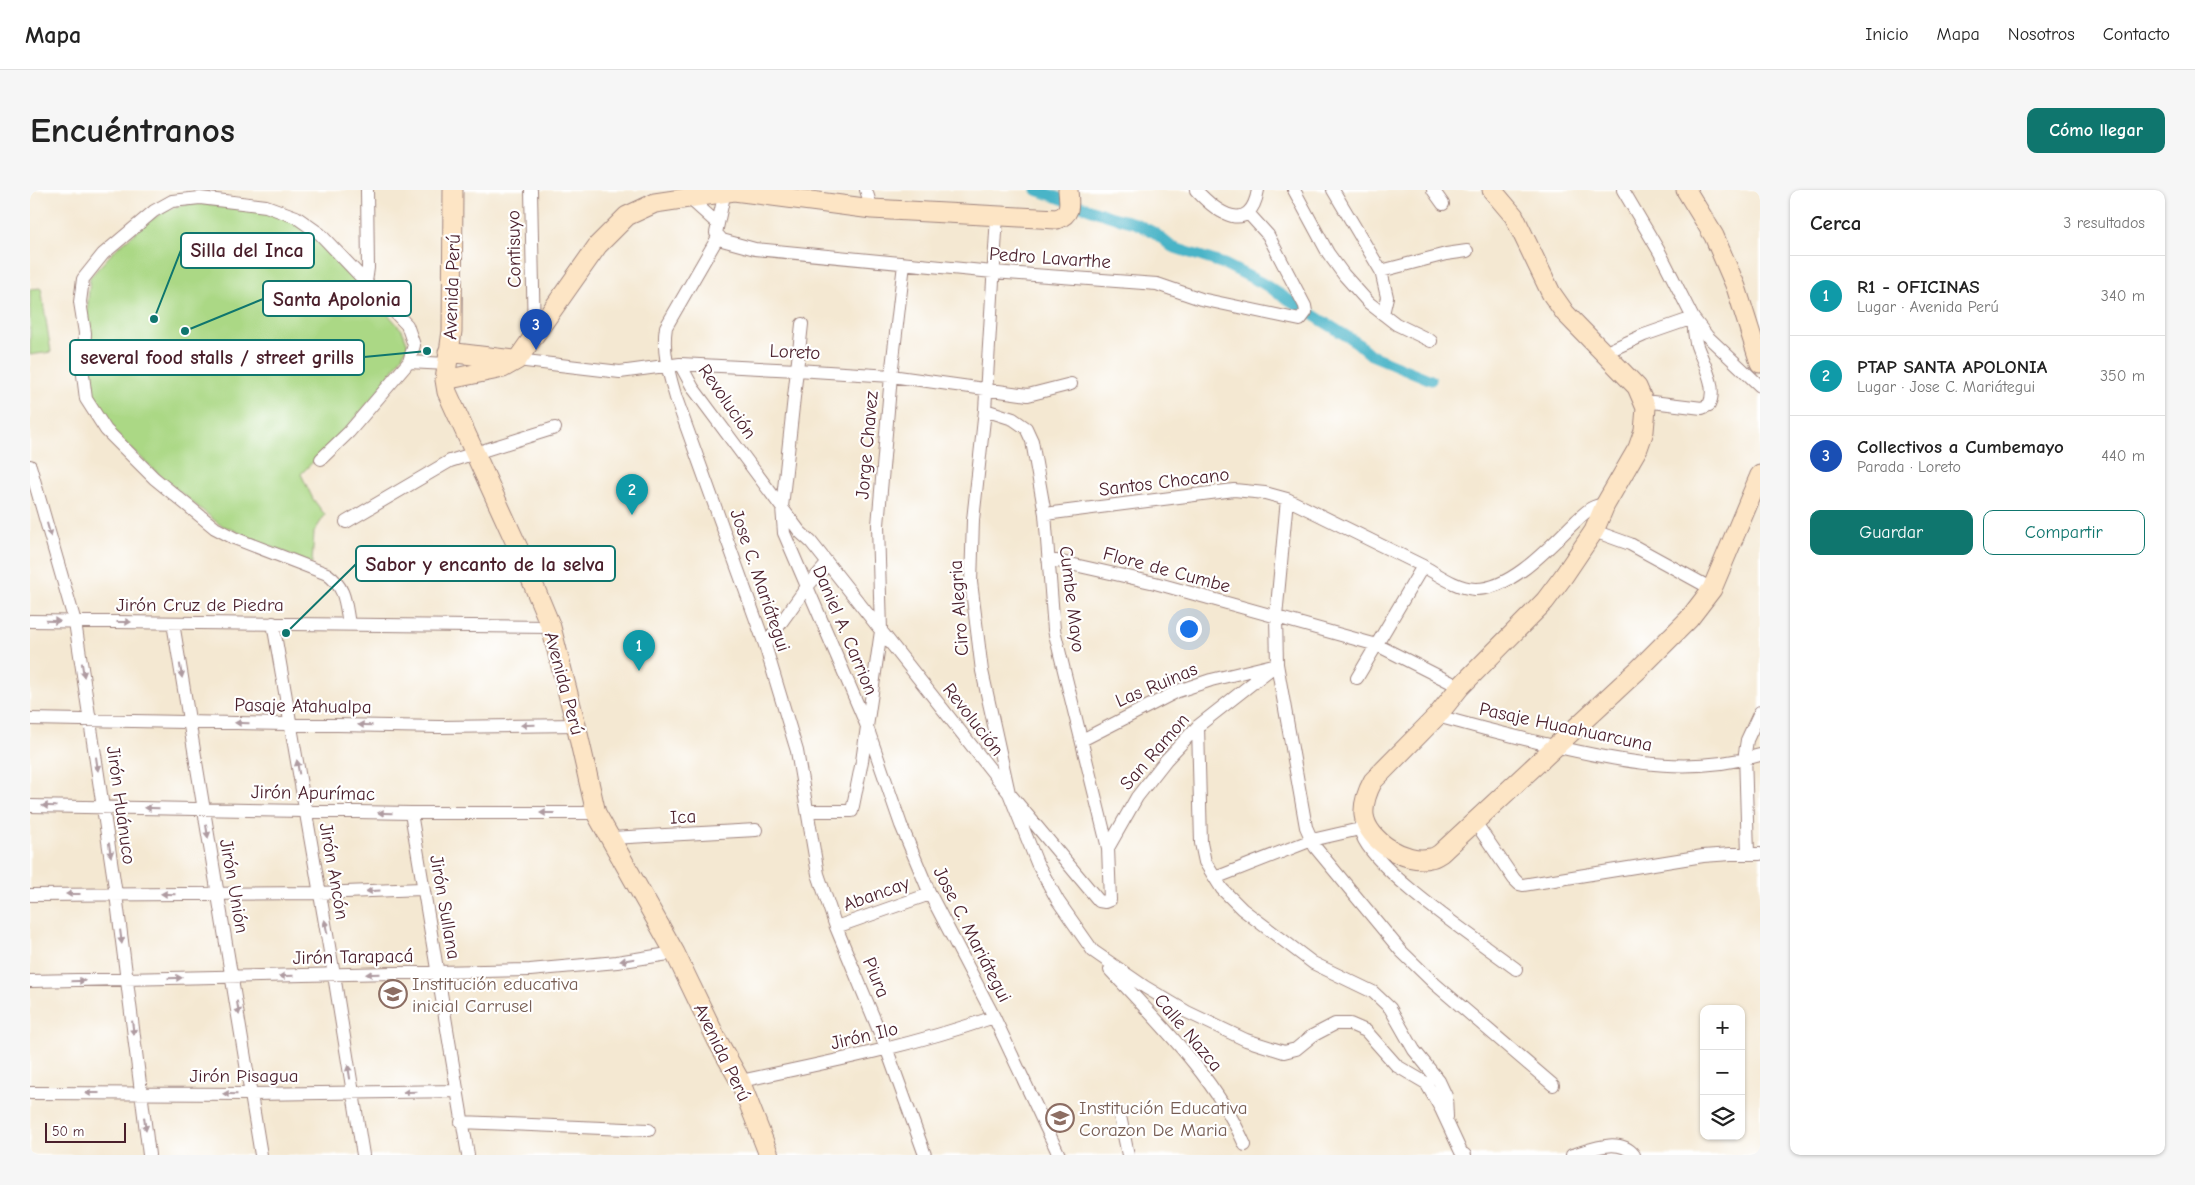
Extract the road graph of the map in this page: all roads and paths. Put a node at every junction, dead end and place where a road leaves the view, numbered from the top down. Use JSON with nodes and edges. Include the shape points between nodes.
{"nodes":[{"id":1,"x":367,"y":190,"type":"edge"},
{"id":2,"x":453,"y":190,"type":"edge"},
{"id":3,"x":531,"y":190,"type":"edge"},
{"id":4,"x":725,"y":190,"type":"edge"},
{"id":5,"x":866,"y":190,"type":"edge"},
{"id":6,"x":1196,"y":190,"type":"edge"},
{"id":7,"x":1258,"y":190,"type":"edge"},
{"id":8,"x":1294,"y":190,"type":"edge"},
{"id":9,"x":1332,"y":190,"type":"edge"},
{"id":10,"x":1433,"y":190,"type":"edge"},
{"id":11,"x":1492,"y":190,"type":"edge"},
{"id":12,"x":1623,"y":190,"type":"edge"},
{"id":13,"x":1686,"y":190,"type":"edge"},
{"id":14,"x":674,"y":196,"type":"edge"},
{"id":15,"x":1066,"y":204,"type":"edge"},
{"id":16,"x":1443,"y":204,"type":"dead end"},
{"id":17,"x":872,"y":209,"type":"junction"},
{"id":18,"x":1249,"y":214,"type":"junction"},
{"id":19,"x":997,"y":216,"type":"junction"},
{"id":20,"x":718,"y":231,"type":"junction"},
{"id":21,"x":1467,"y":251,"type":"dead end"},
{"id":22,"x":904,"y":264,"type":"junction"},
{"id":23,"x":1381,"y":271,"type":"junction"},
{"id":24,"x":992,"y":272,"type":"junction"},
{"id":25,"x":366,"y":282,"type":"junction"},
{"id":26,"x":1382,"y":314,"type":"junction"},
{"id":27,"x":1693,"y":318,"type":"junction"},
{"id":28,"x":802,"y":324,"type":"dead end"},
{"id":29,"x":534,"y":338,"type":"junction"},
{"id":30,"x":1431,"y":341,"type":"dead end"},
{"id":31,"x":1604,"y":353,"type":"junction"},
{"id":32,"x":517,"y":360,"type":"junction"},
{"id":33,"x":409,"y":362,"type":"junction"},
{"id":34,"x":1760,"y":363,"type":"edge"},
{"id":35,"x":667,"y":364,"type":"junction"},
{"id":36,"x":680,"y":364,"type":"junction"},
{"id":37,"x":446,"y":365,"type":"junction"},
{"id":38,"x":797,"y":370,"type":"junction"},
{"id":39,"x":891,"y":376,"type":"junction"},
{"id":40,"x":1071,"y":384,"type":"dead end"},
{"id":41,"x":1760,"y":386,"type":"edge"},
{"id":42,"x":986,"y":388,"type":"junction"},
{"id":43,"x":1644,"y":401,"type":"junction"},
{"id":44,"x":985,"y":410,"type":"junction"},
{"id":45,"x":555,"y":428,"type":"dead end"},
{"id":46,"x":474,"y":452,"type":"junction"},
{"id":47,"x":321,"y":459,"type":"dead end"},
{"id":48,"x":30,"y":466,"type":"edge"},
{"id":49,"x":1760,"y":475,"type":"edge"},
{"id":50,"x":33,"y":488,"type":"edge"},
{"id":51,"x":1287,"y":499,"type":"junction"},
{"id":52,"x":1605,"y":505,"type":"junction"},
{"id":53,"x":782,"y":506,"type":"junction"},
{"id":54,"x":1045,"y":514,"type":"junction"},
{"id":55,"x":346,"y":522,"type":"dead end"},
{"id":56,"x":1594,"y":531,"type":"junction"},
{"id":57,"x":1048,"y":559,"type":"junction"},
{"id":58,"x":827,"y":564,"type":"junction"},
{"id":59,"x":1423,"y":566,"type":"junction"},
{"id":60,"x":806,"y":588,"type":"junction"},
{"id":61,"x":1712,"y":588,"type":"junction"},
{"id":62,"x":1276,"y":617,"type":"junction"},
{"id":63,"x":30,"y":621,"type":"edge"},
{"id":64,"x":75,"y":622,"type":"junction"},
{"id":65,"x":173,"y":622,"type":"junction"},
{"id":66,"x":273,"y":623,"type":"junction"},
{"id":67,"x":349,"y":624,"type":"junction"},
{"id":68,"x":551,"y":627,"type":"junction"},
{"id":69,"x":881,"y":631,"type":"junction"},
{"id":70,"x":765,"y":645,"type":"junction"},
{"id":71,"x":1377,"y":645,"type":"junction"},
{"id":72,"x":1278,"y":664,"type":"junction"},
{"id":73,"x":1357,"y":678,"type":"dead end"},
{"id":74,"x":1460,"y":687,"type":"junction"},
{"id":75,"x":1760,"y":712,"type":"edge"},
{"id":76,"x":1437,"y":716,"type":"junction"},
{"id":77,"x":30,"y":720,"type":"edge"},
{"id":78,"x":91,"y":720,"type":"junction"},
{"id":79,"x":189,"y":722,"type":"junction"},
{"id":80,"x":291,"y":724,"type":"junction"},
{"id":81,"x":866,"y":724,"type":"junction"},
{"id":82,"x":576,"y":725,"type":"junction"},
{"id":83,"x":1198,"y":726,"type":"junction"},
{"id":84,"x":1082,"y":740,"type":"junction"},
{"id":85,"x":1555,"y":746,"type":"junction"},
{"id":86,"x":1760,"y":755,"type":"edge"},
{"id":87,"x":1747,"y":759,"type":"junction"},
{"id":88,"x":1009,"y":793,"type":"junction"},
{"id":89,"x":30,"y":806,"type":"edge"},
{"id":90,"x":103,"y":807,"type":"junction"},
{"id":91,"x":203,"y":808,"type":"junction"},
{"id":92,"x":808,"y":811,"type":"junction"},
{"id":93,"x":306,"y":812,"type":"junction"},
{"id":94,"x":411,"y":813,"type":"junction"},
{"id":95,"x":596,"y":813,"type":"junction"},
{"id":96,"x":1475,"y":822,"type":"junction"},
{"id":97,"x":1362,"y":823,"type":"junction"},
{"id":98,"x":756,"y":830,"type":"dead end"},
{"id":99,"x":611,"y":838,"type":"junction"},
{"id":100,"x":1312,"y":840,"type":"junction"},
{"id":101,"x":1108,"y":848,"type":"junction"},
{"id":102,"x":1754,"y":854,"type":"edge"},
{"id":103,"x":1215,"y":878,"type":"junction"},
{"id":104,"x":422,"y":889,"type":"junction"},
{"id":105,"x":116,"y":894,"type":"junction"},
{"id":106,"x":319,"y":894,"type":"junction"},
{"id":107,"x":930,"y":894,"type":"junction"},
{"id":108,"x":30,"y":895,"type":"edge"},
{"id":109,"x":217,"y":895,"type":"junction"},
{"id":110,"x":836,"y":927,"type":"junction"},
{"id":111,"x":1093,"y":951,"type":"junction"},
{"id":112,"x":675,"y":953,"type":"junction"},
{"id":113,"x":1516,"y":969,"type":"dead end"},
{"id":114,"x":439,"y":973,"type":"junction"},
{"id":115,"x":334,"y":975,"type":"junction"},
{"id":116,"x":233,"y":976,"type":"junction"},
{"id":117,"x":127,"y":980,"type":"junction"},
{"id":118,"x":30,"y":981,"type":"edge"},
{"id":119,"x":994,"y":1017,"type":"junction"},
{"id":120,"x":887,"y":1050,"type":"junction"},
{"id":121,"x":740,"y":1081,"type":"junction"},
{"id":122,"x":1552,"y":1085,"type":"dead end"},
{"id":123,"x":458,"y":1091,"type":"junction"},
{"id":124,"x":141,"y":1092,"type":"junction"},
{"id":125,"x":30,"y":1093,"type":"edge"},
{"id":126,"x":352,"y":1093,"type":"junction"},
{"id":127,"x":252,"y":1094,"type":"junction"},
{"id":128,"x":1120,"y":1116,"type":"dead end"},
{"id":129,"x":461,"y":1122,"type":"junction"},
{"id":130,"x":1446,"y":1122,"type":"junction"},
{"id":131,"x":649,"y":1130,"type":"dead end"},
{"id":132,"x":1245,"y":1145,"type":"dead end"},
{"id":133,"x":149,"y":1155,"type":"edge"},
{"id":134,"x":261,"y":1155,"type":"edge"},
{"id":135,"x":363,"y":1155,"type":"edge"},
{"id":136,"x":468,"y":1155,"type":"edge"},
{"id":137,"x":769,"y":1155,"type":"edge"},
{"id":138,"x":926,"y":1155,"type":"edge"},
{"id":139,"x":1059,"y":1155,"type":"edge"},
{"id":140,"x":1128,"y":1155,"type":"edge"},
{"id":141,"x":1465,"y":1155,"type":"edge"},
{"id":142,"x":1572,"y":1155,"type":"edge"},
{"id":143,"x":1634,"y":1155,"type":"edge"}],
"edges":[{"from":1,"to":25,"type":"street"},
{"from":2,"to":37,"type":"street","name":"Avenida Perú","via":[[452,331]]},
{"from":3,"to":29,"type":"street","name":"Contisuyo"},
{"from":4,"to":14,"type":"street"},
{"from":4,"to":17,"type":"street"},
{"from":4,"to":20,"type":"street"},
{"from":5,"to":17,"type":"street"},
{"from":6,"to":18,"type":"street","via":[[1208,204],[1224,213],[1241,217]]},
{"from":7,"to":18,"type":"street"},
{"from":8,"to":26,"type":"street","via":[[1328,253]]},
{"from":9,"to":23,"type":"street"},
{"from":10,"to":16,"type":"street"},
{"from":11,"to":31,"type":"street","via":[[1514,216],[1565,313]]},
{"from":12,"to":27,"type":"street"},
{"from":13,"to":34,"type":"street","via":[[1714,236],[1736,287]]},
{"from":14,"to":20,"type":"street"},
{"from":14,"to":29,"type":"street","via":[[627,216],[598,245]]},
{"from":15,"to":19,"type":"street"},
{"from":17,"to":19,"type":"street"},
{"from":18,"to":24,"type":"street","name":"Pedro Lavarthe","via":[[1268,235],[1305,306],[1306,312],[1300,320],[1201,300],[1157,284]]},
{"from":19,"to":24,"type":"street","name":"Ciro Alegria"},
{"from":20,"to":22,"type":"street","name":"Pedro Lavarthe","via":[[722,240],[755,248]]},
{"from":20,"to":35,"type":"street","name":"Jose C. Mariátegui","via":[[666,327],[663,343]]},
{"from":21,"to":23,"type":"street"},
{"from":22,"to":24,"type":"street","name":"Pedro Lavarthe"},
{"from":22,"to":39,"type":"street","name":"Jorge Chavez"},
{"from":23,"to":26,"type":"street","via":[[1387,297]]},
{"from":24,"to":42,"type":"street","name":"Ciro Alegria"},
{"from":25,"to":33,"type":"street","via":[[407,325],[414,345]]},
{"from":25,"to":67,"type":"street","via":[[320,234],[296,217],[266,206],[200,198],[172,201],[154,211],[103,254],[83,279],[80,302],[85,333],[83,375],[86,399],[106,430],[154,478],[215,528],[327,574],[336,581],[342,589]]},
{"from":26,"to":30,"type":"street"},
{"from":27,"to":31,"type":"street"},
{"from":27,"to":41,"type":"street"},
{"from":27,"to":43,"type":"street","via":[[1697,345],[1711,389],[1709,405],[1702,408]]},
{"from":28,"to":38,"type":"street","name":"Daniel A. Carrion"},
{"from":29,"to":32,"type":"street"},
{"from":31,"to":43,"type":"street","via":[[1636,387]]},
{"from":32,"to":35,"type":"street","name":"Loreto","via":[[620,372]]},
{"from":32,"to":37,"type":"street"},
{"from":32,"to":37,"type":"street","via":[[503,368]]},
{"from":33,"to":37,"type":"street"},
{"from":33,"to":47,"type":"street","via":[[349,432]]},
{"from":35,"to":36,"type":"street","name":"Loreto"},
{"from":35,"to":70,"type":"street","name":"Jose C. Mariátegui","via":[[676,398]]},
{"from":36,"to":38,"type":"street","name":"Loreto"},
{"from":36,"to":53,"type":"street","name":"Revolución","via":[[693,388]]},
{"from":37,"to":46,"type":"street","name":"Avenida Perú","via":[[447,392]]},
{"from":38,"to":39,"type":"street","name":"Loreto"},
{"from":38,"to":53,"type":"street","name":"Daniel A. Carrion"},
{"from":39,"to":42,"type":"street","name":"Loreto"},
{"from":39,"to":69,"type":"street","name":"Jorge Chavez","via":[[878,525]]},
{"from":40,"to":42,"type":"street","name":"Loreto","via":[[1028,395]]},
{"from":42,"to":44,"type":"street","name":"Ciro Alegria"},
{"from":43,"to":52,"type":"street","via":[[1646,417],[1638,448]]},
{"from":44,"to":54,"type":"street","name":"Cumbe Mayo","via":[[1013,419],[1026,428],[1032,441]]},
{"from":44,"to":88,"type":"street","name":"Ciro Alegria","via":[[973,520],[971,582],[982,671]]},
{"from":45,"to":46,"type":"street"},
{"from":46,"to":55,"type":"street","via":[[428,473]]},
{"from":46,"to":68,"type":"street","name":"Avenida Perú"},
{"from":48,"to":50,"type":"street","name":"Jirón Huánuco"},
{"from":49,"to":61,"type":"street"},
{"from":50,"to":64,"type":"street","name":"Jirón Huánuco","one_way":true},
{"from":51,"to":54,"type":"street","name":"Santos Chocano","via":[[1234,490]]},
{"from":51,"to":59,"type":"street","name":"Santos Chocano"},
{"from":51,"to":62,"type":"street"},
{"from":52,"to":56,"type":"street"},
{"from":52,"to":59,"type":"street","name":"Santos Chocano","via":[[1587,510],[1534,561],[1491,587],[1475,589],[1461,586]]},
{"from":53,"to":58,"type":"street","name":"Revolución"},
{"from":53,"to":60,"type":"street","name":"Daniel A. Carrion","via":[[784,533]]},
{"from":54,"to":57,"type":"street","name":"Cumbe Mayo"},
{"from":56,"to":61,"type":"street","via":[[1630,544]]},
{"from":56,"to":74,"type":"street","via":[[1545,601]]},
{"from":57,"to":62,"type":"street","name":"Flore de Cumbe","via":[[1155,582]]},
{"from":57,"to":84,"type":"street","name":"Cumbe Mayo","via":[[1054,630]]},
{"from":58,"to":60,"type":"street"},
{"from":58,"to":69,"type":"street","name":"Revolución"},
{"from":59,"to":71,"type":"street"},
{"from":60,"to":70,"type":"street"},
{"from":60,"to":81,"type":"street","name":"Daniel A. Carrion"},
{"from":61,"to":85,"type":"street","via":[[1689,618]]},
{"from":62,"to":71,"type":"street","name":"Flore de Cumbe"},
{"from":62,"to":72,"type":"street"},
{"from":63,"to":64,"type":"street","name":"Jirón Cruz de Piedra","one_way":true},
{"from":64,"to":65,"type":"street","name":"Jirón Cruz de Piedra","one_way":true},
{"from":64,"to":78,"type":"street","name":"Jirón Huánuco","one_way":true},
{"from":65,"to":66,"type":"street","name":"Jirón Cruz de Piedra"},
{"from":65,"to":79,"type":"street","name":"Jirón Unión","one_way":true},
{"from":66,"to":67,"type":"street","name":"Jirón Cruz de Piedra"},
{"from":66,"to":80,"type":"street","name":"Jirón Ancón"},
{"from":67,"to":68,"type":"street","name":"Jirón Cruz de Piedra"},
{"from":68,"to":82,"type":"street","name":"Avenida Perú"},
{"from":69,"to":81,"type":"street","name":"Jorge Chavez"},
{"from":69,"to":88,"type":"street","name":"Revolución"},
{"from":70,"to":92,"type":"street","name":"Jose C. Mariátegui","via":[[797,751]]},
{"from":71,"to":73,"type":"street"},
{"from":71,"to":74,"type":"street","name":"Flore de Cumbe"},
{"from":72,"to":83,"type":"street","name":"San Ramon"},
{"from":72,"to":84,"type":"street","name":"Las Ruinas","via":[[1178,691]]},
{"from":72,"to":100,"type":"street","via":[[1300,799]]},
{"from":74,"to":76,"type":"street"},
{"from":75,"to":87,"type":"street","via":[[1747,740]]},
{"from":76,"to":85,"type":"street","name":"Pasaje Huaahuarcuna"},
{"from":76,"to":97,"type":"street","via":[[1373,781],[1366,794]]},
{"from":77,"to":78,"type":"street","name":"Pasaje Atahualpa"},
{"from":78,"to":79,"type":"street","name":"Pasaje Atahualpa"},
{"from":78,"to":90,"type":"street","name":"Jirón Huánuco","one_way":true},
{"from":80,"to":79,"type":"street","name":"Pasaje Atahualpa","one_way":true},
{"from":79,"to":91,"type":"street","name":"Jirón Unión"},
{"from":82,"to":80,"type":"street","name":"Pasaje Atahualpa","one_way":true},
{"from":93,"to":80,"type":"street","name":"Jirón Ancón","one_way":true},
{"from":81,"to":92,"type":"street","name":"Jorge Chavez","via":[[853,809]]},
{"from":81,"to":107,"type":"street","name":"Jose C. Mariátegui","via":[[901,825]]},
{"from":82,"to":95,"type":"street","name":"Avenida Perú"},
{"from":83,"to":101,"type":"street","name":"San Ramon","via":[[1137,797]]},
{"from":83,"to":103,"type":"street","via":[[1201,843],[1205,862]]},
{"from":84,"to":101,"type":"street","name":"Cumbe Mayo"},
{"from":85,"to":87,"type":"street","name":"Pasaje Huaahuarcuna","via":[[1619,760],[1680,767]]},
{"from":85,"to":96,"type":"street"},
{"from":86,"to":87,"type":"street","name":"Pasaje Huaahuarcuna"},
{"from":87,"to":102,"type":"street"},
{"from":88,"to":101,"type":"street","name":"Revolución","via":[[1099,901],[1105,902],[1110,900],[1111,892]]},
{"from":88,"to":111,"type":"street","via":[[1037,863],[1058,901]]},
{"from":90,"to":89,"type":"street","name":"Jirón Apurímac","one_way":true},
{"from":91,"to":90,"type":"street","name":"Jirón Apurímac","one_way":true},
{"from":90,"to":105,"type":"street","name":"Jirón Huánuco","one_way":true},
{"from":91,"to":93,"type":"street","name":"Jirón Apurímac"},
{"from":91,"to":109,"type":"street","name":"Jirón Unión","one_way":true},
{"from":92,"to":110,"type":"street","name":"Piura","via":[[818,874]]},
{"from":94,"to":93,"type":"street","name":"Jirón Apurímac","one_way":true},
{"from":93,"to":106,"type":"street","name":"Jirón Ancón"},
{"from":95,"to":94,"type":"street","name":"Jirón Apurímac","one_way":true},
{"from":94,"to":104,"type":"street","name":"Jirón Sullana"},
{"from":95,"to":99,"type":"street","name":"Avenida Perú"},
{"from":96,"to":97,"type":"street","via":[[1441,853],[1417,859],[1389,848]]},
{"from":96,"to":102,"type":"street","via":[[1518,884],[1523,885],[1703,856]]},
{"from":97,"to":100,"type":"street"},
{"from":97,"to":113,"type":"street","via":[[1366,844],[1404,883]]},
{"from":98,"to":99,"type":"street","name":"Ica"},
{"from":99,"to":112,"type":"street","name":"Avenida Perú"},
{"from":100,"to":103,"type":"street"},
{"from":100,"to":122,"type":"street","via":[[1402,951],[1435,984]]},
{"from":103,"to":130,"type":"street","via":[[1231,900],[1282,941],[1327,971],[1373,992],[1390,1008],[1414,1050],[1439,1081],[1448,1106]]},
{"from":104,"to":106,"type":"street","one_way":true},
{"from":104,"to":114,"type":"street","name":"Jirón Sullana"},
{"from":105,"to":108,"type":"street","one_way":true},
{"from":109,"to":105,"type":"street","one_way":true},
{"from":105,"to":117,"type":"street","name":"Jirón Huánuco","one_way":true},
{"from":106,"to":109,"type":"street"},
{"from":115,"to":106,"type":"street","name":"Jirón Ancón","one_way":true},
{"from":107,"to":110,"type":"street","name":"Abancay"},
{"from":107,"to":119,"type":"street","name":"Jose C. Mariátegui"},
{"from":109,"to":116,"type":"street","name":"Jirón Unión"},
{"from":110,"to":120,"type":"street","name":"Piura"},
{"from":111,"to":130,"type":"street","via":[[1187,1012],[1275,1050],[1296,1049],[1335,1024],[1350,1024],[1366,1031],[1397,1066],[1426,1083]]},
{"from":111,"to":132,"type":"street","name":"Calle Nazca","via":[[1186,1052],[1236,1124]]},
{"from":112,"to":114,"type":"street","name":"Jirón Tarapacá","one_way":true,"via":[[530,970]]},
{"from":112,"to":121,"type":"street","name":"Avenida Perú"},
{"from":114,"to":115,"type":"street","name":"Jirón Tarapacá","one_way":true},
{"from":114,"to":123,"type":"street","name":"Jirón Sullana"},
{"from":115,"to":116,"type":"street","name":"Jirón Tarapacá","one_way":true},
{"from":126,"to":115,"type":"street","name":"Jirón Ancón","one_way":true},
{"from":117,"to":116,"type":"street","name":"Jirón Tarapacá","one_way":true},
{"from":116,"to":127,"type":"street","name":"Jirón Unión","one_way":true},
{"from":118,"to":117,"type":"street","name":"Jirón Tarapacá","one_way":true},
{"from":117,"to":124,"type":"street","name":"Jirón Huánuco","one_way":true},
{"from":119,"to":120,"type":"street","name":"Jirón Ilo"},
{"from":119,"to":139,"type":"street","name":"Jose C. Mariátegui"},
{"from":120,"to":121,"type":"street","name":"Jirón Ilo"},
{"from":120,"to":138,"type":"street","name":"Piura"},
{"from":121,"to":137,"type":"street","name":"Avenida Perú"},
{"from":123,"to":126,"type":"street","name":"Jirón Pisagua","one_way":true},
{"from":123,"to":129,"type":"street","name":"Jirón Sullana"},
{"from":124,"to":125,"type":"street","name":"Jirón Pisagua","one_way":true},
{"from":127,"to":124,"type":"street","name":"Jirón Pisagua","one_way":true},
{"from":124,"to":133,"type":"street","name":"Jirón Huánuco","one_way":true},
{"from":126,"to":127,"type":"street","name":"Jirón Pisagua"},
{"from":126,"to":135,"type":"street","name":"Jirón Ancón"},
{"from":127,"to":134,"type":"street","name":"Jirón Unión"},
{"from":128,"to":140,"type":"street"},
{"from":129,"to":131,"type":"street"},
{"from":129,"to":136,"type":"street","name":"Jirón Sullana"},
{"from":130,"to":141,"type":"street"},
{"from":142,"to":143,"type":"street","via":[[1609,1145],[1624,1147]]}]}
